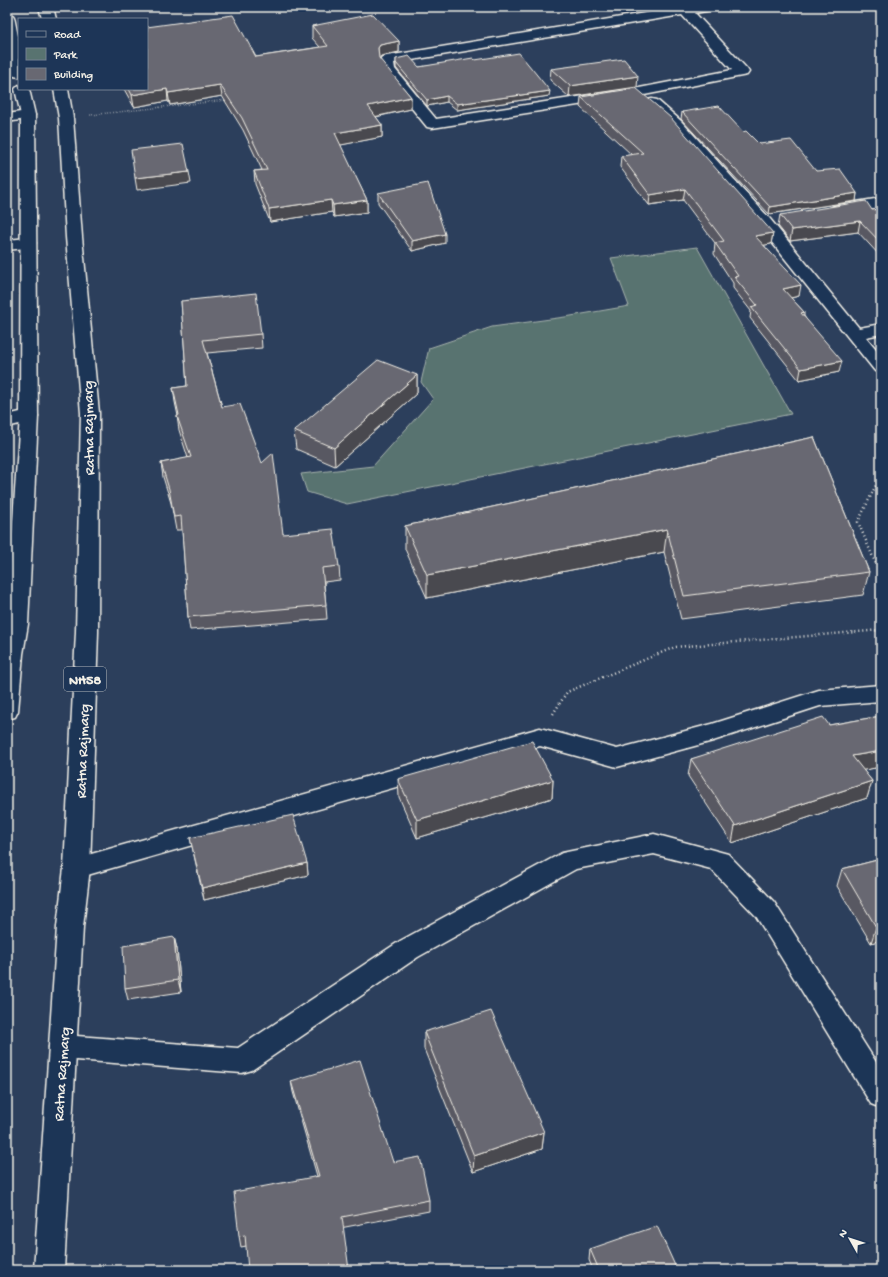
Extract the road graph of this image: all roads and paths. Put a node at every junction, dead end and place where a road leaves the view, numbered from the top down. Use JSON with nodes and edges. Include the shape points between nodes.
{"nodes":[{"id":1,"x":46,"y":7,"type":"edge"},
{"id":2,"x":706,"y":7,"type":"edge"},
{"id":3,"x":685,"y":10,"type":"junction"},
{"id":4,"x":7,"y":17,"type":"edge"},
{"id":5,"x":49,"y":18,"type":"edge"},
{"id":6,"x":18,"y":68,"type":"edge"},
{"id":7,"x":22,"y":90,"type":"edge"},
{"id":8,"x":61,"y":90,"type":"edge"},
{"id":9,"x":639,"y":92,"type":"junction"},
{"id":10,"x":230,"y":100,"type":"edge"},
{"id":11,"x":28,"y":115,"type":"junction"},
{"id":12,"x":7,"y":118,"type":"edge"},
{"id":13,"x":66,"y":118,"type":"junction"},
{"id":14,"x":881,"y":203,"type":"edge"},
{"id":15,"x":826,"y":212,"type":"edge"},
{"id":16,"x":28,"y":243,"type":"junction"},
{"id":17,"x":7,"y":245,"type":"edge"},
{"id":18,"x":881,"y":329,"type":"edge"},
{"id":19,"x":856,"y":334,"type":"junction"},
{"id":20,"x":881,"y":367,"type":"edge"},
{"id":21,"x":29,"y":416,"type":"junction"},
{"id":22,"x":7,"y":421,"type":"edge"},
{"id":23,"x":881,"y":475,"type":"edge"},
{"id":24,"x":881,"y":576,"type":"edge"},
{"id":25,"x":12,"y":624,"type":"edge"},
{"id":26,"x":881,"y":630,"type":"edge"},
{"id":27,"x":881,"y":693,"type":"edge"},
{"id":28,"x":7,"y":711,"type":"edge"},
{"id":29,"x":540,"y":737,"type":"junction"},
{"id":30,"x":78,"y":868,"type":"junction"},
{"id":31,"x":63,"y":1047,"type":"junction"},
{"id":32,"x":881,"y":1095,"type":"edge"},
{"id":33,"x":49,"y":1270,"type":"edge"}],
"edges":[{"from":1,"to":5,"type":"main road"},
{"from":2,"to":3,"type":"main road"},
{"from":3,"to":9,"type":"main road","via":[[742,72]]},
{"from":3,"to":9,"type":"main road","via":[[388,60],[388,70],[432,124]]},
{"from":4,"to":6,"type":"main road"},
{"from":7,"to":11,"type":"main road"},
{"from":8,"to":13,"type":"main road","name":"Ratna Rajmarg","number":"NH58"},
{"from":9,"to":19,"type":"main road","via":[[676,124],[772,221]]},
{"from":10,"to":13,"type":"path"},
{"from":11,"to":12,"type":"main road"},
{"from":11,"to":16,"type":"main road"},
{"from":13,"to":30,"type":"main road","name":"Ratna Rajmarg","number":"NH58","via":[[90,413],[87,632]]},
{"from":14,"to":15,"type":"main road"},
{"from":16,"to":17,"type":"main road"},
{"from":16,"to":21,"type":"main road"},
{"from":18,"to":19,"type":"main road"},
{"from":19,"to":20,"type":"main road"},
{"from":21,"to":22,"type":"main road"},
{"from":21,"to":25,"type":"main road"},
{"from":23,"to":24,"type":"path","via":[[858,522]]},
{"from":25,"to":28,"type":"main road","via":[[15,640]]},
{"from":26,"to":29,"type":"path","via":[[675,647],[567,692]]},
{"from":27,"to":29,"type":"main road","via":[[819,698],[713,732],[617,758]]},
{"from":29,"to":30,"type":"main road"},
{"from":30,"to":31,"type":"main road","name":"Ratna Rajmarg","number":"NH58","via":[[70,927]]},
{"from":31,"to":32,"type":"main road","via":[[242,1061],[409,949],[571,860],[654,844],[719,861],[765,909]]},
{"from":31,"to":33,"type":"main road","name":"Ratna Rajmarg","number":"NH58"}]}
